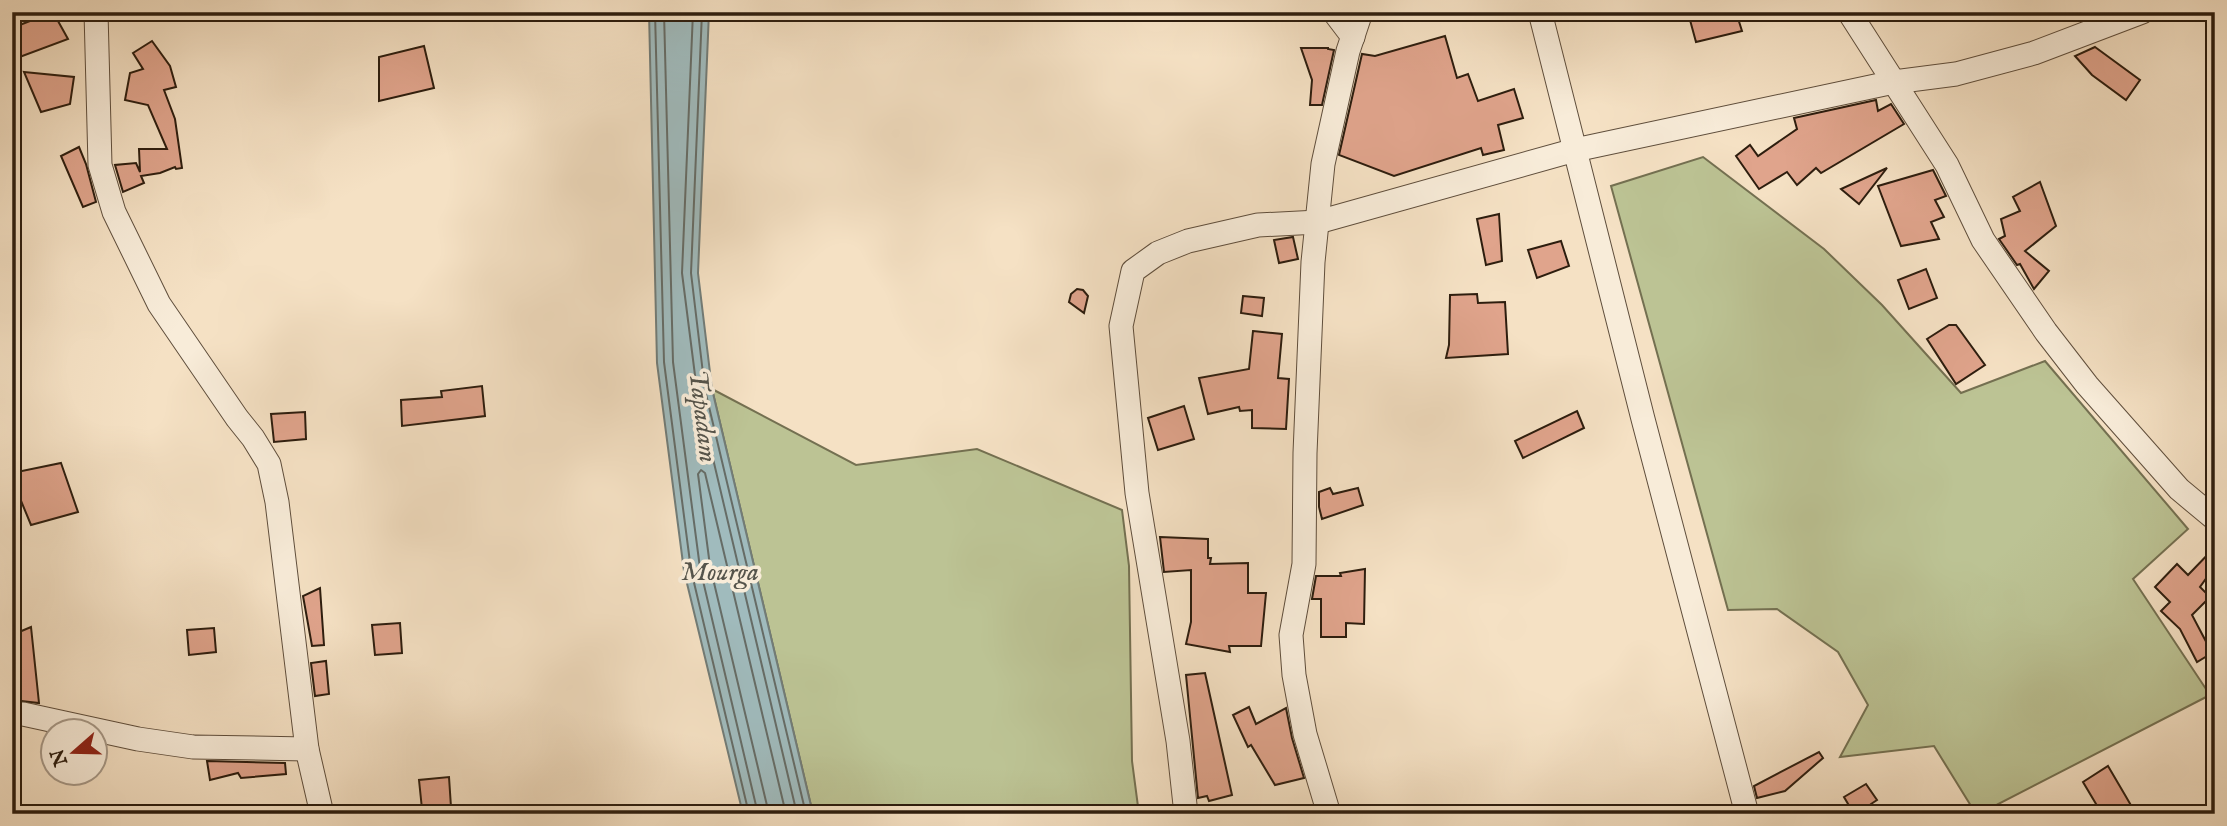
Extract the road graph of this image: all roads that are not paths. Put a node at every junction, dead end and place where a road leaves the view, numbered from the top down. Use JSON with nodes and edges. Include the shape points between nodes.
{"nodes":[{"id":1,"x":96,"y":12,"type":"edge"},
{"id":2,"x":1334,"y":12,"type":"edge"},
{"id":3,"x":1361,"y":12,"type":"edge"},
{"id":4,"x":1540,"y":12,"type":"edge"},
{"id":5,"x":1849,"y":12,"type":"edge"},
{"id":6,"x":2142,"y":12,"type":"edge"},
{"id":7,"x":1353,"y":37,"type":"junction"},
{"id":8,"x":1894,"y":82,"type":"junction"},
{"id":9,"x":1575,"y":150,"type":"junction"},
{"id":10,"x":1318,"y":222,"type":"junction"},
{"id":11,"x":2215,"y":519,"type":"edge"},
{"id":12,"x":12,"y":714,"type":"edge"},
{"id":13,"x":307,"y":749,"type":"junction"},
{"id":14,"x":322,"y":814,"type":"edge"},
{"id":15,"x":1186,"y":814,"type":"edge"},
{"id":16,"x":1329,"y":814,"type":"edge"},
{"id":17,"x":1747,"y":814,"type":"edge"}],
"edges":[{"from":1,"to":13,"type":"street","via":[[100,165],[114,212],[159,304],[268,464],[277,502]]},
{"from":2,"to":7,"type":"street"},
{"from":3,"to":7,"type":"street"},
{"from":4,"to":9,"type":"street"},
{"from":5,"to":8,"type":"street"},
{"from":6,"to":8,"type":"street","via":[[2034,53],[1956,74]]},
{"from":7,"to":10,"type":"street","via":[[1326,145]]},
{"from":8,"to":9,"type":"street"},
{"from":8,"to":11,"type":"street","via":[[1947,165],[1983,240],[2046,332],[2179,489]]},
{"from":9,"to":10,"type":"street"},
{"from":9,"to":17,"type":"street"},
{"from":10,"to":15,"type":"street","via":[[1258,225],[1188,241],[1158,253],[1133,271],[1121,326],[1136,493]]},
{"from":10,"to":16,"type":"street","via":[[1305,453],[1304,564],[1291,635],[1305,734]]},
{"from":12,"to":13,"type":"street","via":[[193,747]]},
{"from":13,"to":14,"type":"street"}]}
